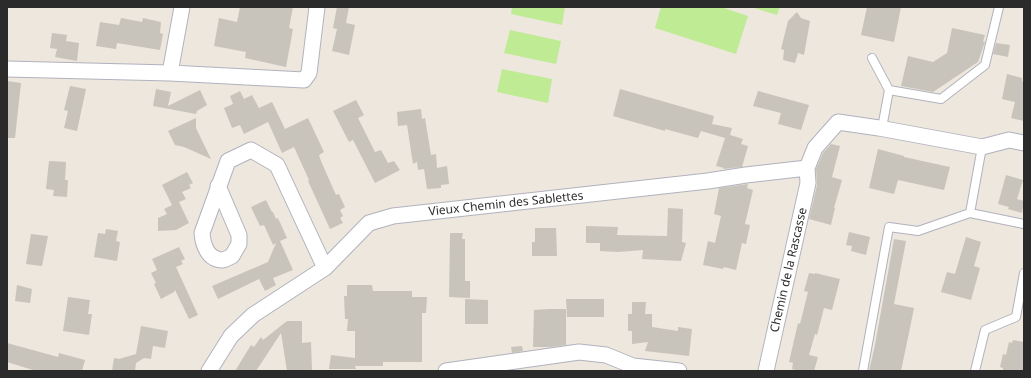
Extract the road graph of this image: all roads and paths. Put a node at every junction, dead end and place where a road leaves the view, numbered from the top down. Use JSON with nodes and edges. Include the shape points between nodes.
{"nodes":[{"id":1,"x":182,"y":7,"type":"edge"},
{"id":2,"x":317,"y":7,"type":"edge"},
{"id":3,"x":999,"y":7,"type":"edge"},
{"id":4,"x":872,"y":58,"type":"dead end"},
{"id":5,"x":7,"y":69,"type":"edge"},
{"id":6,"x":170,"y":73,"type":"junction"},
{"id":7,"x":889,"y":90,"type":"junction"},
{"id":8,"x":882,"y":128,"type":"junction"},
{"id":9,"x":1024,"y":143,"type":"edge"},
{"id":10,"x":982,"y":147,"type":"junction"},
{"id":11,"x":807,"y":168,"type":"junction"},
{"id":12,"x":218,"y":186,"type":"dead end"},
{"id":13,"x":970,"y":213,"type":"junction"},
{"id":14,"x":1024,"y":224,"type":"edge"},
{"id":15,"x":326,"y":268,"type":"junction"},
{"id":16,"x":1024,"y":273,"type":"edge"},
{"id":17,"x":209,"y":371,"type":"edge"},
{"id":18,"x":446,"y":371,"type":"edge"},
{"id":19,"x":679,"y":371,"type":"edge"},
{"id":20,"x":766,"y":371,"type":"edge"},
{"id":21,"x":863,"y":371,"type":"edge"},
{"id":22,"x":975,"y":371,"type":"edge"}],
"edges":[{"from":1,"to":6,"type":"street"},
{"from":2,"to":6,"type":"street","via":[[309,73],[304,80]]},
{"from":3,"to":7,"type":"lane","via":[[985,65],[941,99]]},
{"from":4,"to":7,"type":"lane"},
{"from":5,"to":6,"type":"street"},
{"from":7,"to":8,"type":"lane"},
{"from":8,"to":10,"type":"street"},
{"from":8,"to":11,"type":"street","via":[[845,123],[815,148]]},
{"from":9,"to":10,"type":"street","via":[[1009,140]]},
{"from":10,"to":13,"type":"lane"},
{"from":11,"to":15,"type":"street","name":"Vieux Chemin des Sablettes","via":[[393,216],[369,223]]},
{"from":11,"to":20,"type":"street","name":"Chemin de la Rascasse","via":[[808,183]]},
{"from":12,"to":15,"type":"street","via":[[228,161],[251,150],[277,165]]},
{"from":13,"to":14,"type":"lane"},
{"from":13,"to":21,"type":"lane","via":[[918,231],[889,227]]},
{"from":15,"to":17,"type":"street","name":"Vieux Chemin des Sablettes","via":[[253,315],[231,336]]},
{"from":16,"to":22,"type":"lane","via":[[1016,317],[985,330]]},
{"from":18,"to":19,"type":"street","via":[[579,352],[606,356],[634,366]]}]}
